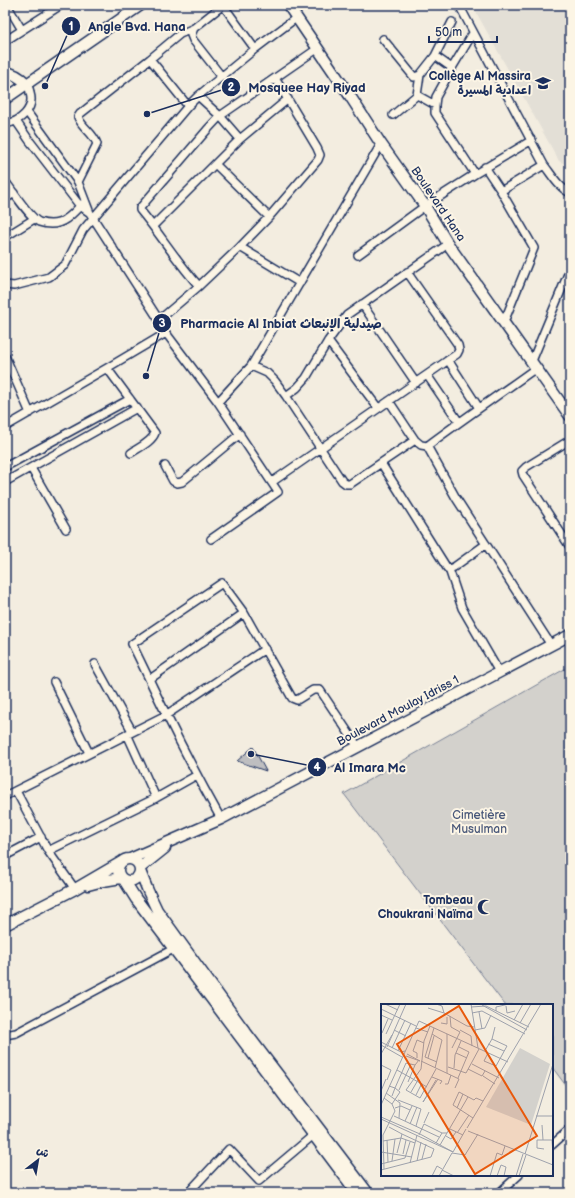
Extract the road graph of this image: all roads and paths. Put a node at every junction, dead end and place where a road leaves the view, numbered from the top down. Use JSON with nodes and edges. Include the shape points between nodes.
{"nodes":[{"id":1,"x":7,"y":5,"type":"edge"},
{"id":2,"x":61,"y":5,"type":"edge"},
{"id":3,"x":140,"y":5,"type":"edge"},
{"id":4,"x":223,"y":5,"type":"edge"},
{"id":5,"x":288,"y":5,"type":"edge"},
{"id":6,"x":459,"y":5,"type":"edge"},
{"id":7,"x":296,"y":18,"type":"junction"},
{"id":8,"x":452,"y":22,"type":"dead end"},
{"id":9,"x":194,"y":28,"type":"junction"},
{"id":10,"x":22,"y":30,"type":"junction"},
{"id":11,"x":473,"y":33,"type":"junction"},
{"id":12,"x":383,"y":39,"type":"dead end"},
{"id":13,"x":5,"y":41,"type":"edge"},
{"id":14,"x":317,"y":49,"type":"junction"},
{"id":15,"x":255,"y":50,"type":"junction"},
{"id":16,"x":435,"y":56,"type":"junction"},
{"id":17,"x":150,"y":59,"type":"junction"},
{"id":18,"x":452,"y":68,"type":"junction"},
{"id":19,"x":5,"y":72,"type":"edge"},
{"id":20,"x":420,"y":75,"type":"junction"},
{"id":21,"x":222,"y":77,"type":"junction"},
{"id":22,"x":275,"y":78,"type":"junction"},
{"id":23,"x":26,"y":84,"type":"junction"},
{"id":24,"x":417,"y":95,"type":"junction"},
{"id":25,"x":198,"y":96,"type":"junction"},
{"id":26,"x":5,"y":99,"type":"edge"},
{"id":27,"x":288,"y":99,"type":"junction"},
{"id":28,"x":435,"y":105,"type":"junction"},
{"id":29,"x":188,"y":106,"type":"junction"},
{"id":30,"x":27,"y":112,"type":"junction"},
{"id":31,"x":393,"y":115,"type":"dead end"},
{"id":32,"x":220,"y":116,"type":"junction"},
{"id":33,"x":16,"y":121,"type":"junction"},
{"id":34,"x":5,"y":124,"type":"edge"},
{"id":35,"x":240,"y":139,"type":"junction"},
{"id":36,"x":532,"y":140,"type":"junction"},
{"id":37,"x":381,"y":144,"type":"junction"},
{"id":38,"x":215,"y":164,"type":"junction"},
{"id":39,"x":544,"y":165,"type":"junction"},
{"id":40,"x":485,"y":167,"type":"junction"},
{"id":41,"x":475,"y":174,"type":"junction"},
{"id":42,"x":5,"y":181,"type":"edge"},
{"id":43,"x":78,"y":182,"type":"junction"},
{"id":44,"x":501,"y":191,"type":"junction"},
{"id":45,"x":14,"y":193,"type":"junction"},
{"id":46,"x":570,"y":193,"type":"edge"},
{"id":47,"x":5,"y":199,"type":"edge"},
{"id":48,"x":86,"y":201,"type":"junction"},
{"id":49,"x":80,"y":206,"type":"junction"},
{"id":50,"x":425,"y":206,"type":"junction"},
{"id":51,"x":92,"y":216,"type":"junction"},
{"id":52,"x":269,"y":216,"type":"junction"},
{"id":53,"x":34,"y":219,"type":"junction"},
{"id":54,"x":153,"y":226,"type":"junction"},
{"id":55,"x":5,"y":237,"type":"edge"},
{"id":56,"x":448,"y":244,"type":"junction"},
{"id":57,"x":240,"y":247,"type":"junction"},
{"id":58,"x":358,"y":255,"type":"dead end"},
{"id":59,"x":570,"y":269,"type":"edge"},
{"id":60,"x":407,"y":272,"type":"junction"},
{"id":61,"x":300,"y":283,"type":"junction"},
{"id":62,"x":5,"y":285,"type":"edge"},
{"id":63,"x":199,"y":286,"type":"junction"},
{"id":64,"x":362,"y":304,"type":"junction"},
{"id":65,"x":159,"y":320,"type":"junction"},
{"id":66,"x":504,"y":322,"type":"junction"},
{"id":67,"x":166,"y":334,"type":"junction"},
{"id":68,"x":328,"y":341,"type":"junction"},
{"id":69,"x":5,"y":356,"type":"edge"},
{"id":70,"x":448,"y":360,"type":"junction"},
{"id":71,"x":534,"y":364,"type":"junction"},
{"id":72,"x":251,"y":366,"type":"junction"},
{"id":73,"x":107,"y":368,"type":"junction"},
{"id":74,"x":12,"y":372,"type":"junction"},
{"id":75,"x":427,"y":375,"type":"junction"},
{"id":76,"x":5,"y":376,"type":"edge"},
{"id":77,"x":416,"y":383,"type":"junction"},
{"id":78,"x":286,"y":396,"type":"junction"},
{"id":79,"x":130,"y":399,"type":"junction"},
{"id":80,"x":389,"y":401,"type":"junction"},
{"id":81,"x":218,"y":402,"type":"junction"},
{"id":82,"x":137,"y":408,"type":"junction"},
{"id":83,"x":378,"y":408,"type":"junction"},
{"id":84,"x":480,"y":408,"type":"junction"},
{"id":85,"x":569,"y":411,"type":"edge"},
{"id":86,"x":30,"y":413,"type":"junction"},
{"id":87,"x":459,"y":422,"type":"junction"},
{"id":88,"x":5,"y":427,"type":"edge"},
{"id":89,"x":69,"y":433,"type":"junction"},
{"id":90,"x":240,"y":434,"type":"junction"},
{"id":91,"x":415,"y":440,"type":"junction"},
{"id":92,"x":570,"y":440,"type":"edge"},
{"id":93,"x":75,"y":443,"type":"junction"},
{"id":94,"x":427,"y":446,"type":"junction"},
{"id":95,"x":320,"y":448,"type":"junction"},
{"id":96,"x":131,"y":453,"type":"dead end"},
{"id":97,"x":18,"y":460,"type":"junction"},
{"id":98,"x":381,"y":463,"type":"junction"},
{"id":99,"x":165,"y":466,"type":"dead end"},
{"id":100,"x":5,"y":468,"type":"edge"},
{"id":101,"x":31,"y":468,"type":"junction"},
{"id":102,"x":24,"y":472,"type":"junction"},
{"id":103,"x":5,"y":482,"type":"edge"},
{"id":104,"x":272,"y":482,"type":"junction"},
{"id":105,"x":66,"y":529,"type":"dead end"},
{"id":106,"x":211,"y":539,"type":"dead end"},
{"id":107,"x":486,"y":544,"type":"junction"},
{"id":108,"x":570,"y":546,"type":"edge"},
{"id":109,"x":449,"y":569,"type":"junction"},
{"id":110,"x":244,"y":613,"type":"junction"},
{"id":111,"x":570,"y":635,"type":"edge"},
{"id":112,"x":551,"y":645,"type":"junction"},
{"id":113,"x":265,"y":649,"type":"junction"},
{"id":114,"x":95,"y":664,"type":"dead end"},
{"id":115,"x":499,"y":672,"type":"junction"},
{"id":116,"x":150,"y":679,"type":"junction"},
{"id":117,"x":54,"y":682,"type":"dead end"},
{"id":118,"x":166,"y":715,"type":"junction"},
{"id":119,"x":130,"y":733,"type":"junction"},
{"id":120,"x":358,"y":747,"type":"junction"},
{"id":121,"x":90,"y":753,"type":"junction"},
{"id":122,"x":197,"y":775,"type":"junction"},
{"id":123,"x":16,"y":791,"type":"junction"},
{"id":124,"x":5,"y":796,"type":"edge"},
{"id":125,"x":156,"y":798,"type":"junction"},
{"id":126,"x":221,"y":819,"type":"junction"},
{"id":127,"x":41,"y":837,"type":"junction"},
{"id":128,"x":174,"y":840,"type":"junction"},
{"id":129,"x":48,"y":851,"type":"junction"},
{"id":130,"x":5,"y":856,"type":"edge"},
{"id":131,"x":126,"y":860,"type":"junction"},
{"id":132,"x":140,"y":869,"type":"junction"},
{"id":133,"x":123,"y":879,"type":"junction"},
{"id":134,"x":75,"y":889,"type":"junction"},
{"id":135,"x":5,"y":924,"type":"edge"},
{"id":136,"x":178,"y":947,"type":"junction"},
{"id":137,"x":5,"y":1035,"type":"edge"},
{"id":138,"x":570,"y":1129,"type":"edge"},
{"id":139,"x":316,"y":1132,"type":"junction"},
{"id":140,"x":553,"y":1144,"type":"edge"},
{"id":141,"x":518,"y":1176,"type":"edge"},
{"id":142,"x":188,"y":1193,"type":"edge"},
{"id":143,"x":357,"y":1193,"type":"edge"},
{"id":144,"x":368,"y":1193,"type":"edge"},
{"id":145,"x":499,"y":1193,"type":"edge"}],
"edges":[{"from":1,"to":10,"type":"street"},
{"from":2,"to":10,"type":"street"},
{"from":3,"to":23,"type":"main road"},
{"from":4,"to":9,"type":"street"},
{"from":4,"to":15,"type":"street"},
{"from":5,"to":7,"type":"main road","name":"Boulevard Hana"},
{"from":6,"to":11,"type":"street"},
{"from":7,"to":14,"type":"main road","name":"Boulevard Hana"},
{"from":7,"to":15,"type":"street"},
{"from":8,"to":16,"type":"street"},
{"from":9,"to":17,"type":"street","via":[[180,34]]},
{"from":9,"to":21,"type":"street","via":[[191,35],[193,40]]},
{"from":10,"to":13,"type":"street"},
{"from":11,"to":18,"type":"street"},
{"from":11,"to":36,"type":"street"},
{"from":12,"to":20,"type":"street","via":[[414,77]]},
{"from":14,"to":22,"type":"street"},
{"from":14,"to":37,"type":"main road","name":"Boulevard Hana"},
{"from":15,"to":21,"type":"street"},
{"from":16,"to":18,"type":"street"},
{"from":16,"to":20,"type":"street"},
{"from":17,"to":29,"type":"street"},
{"from":17,"to":43,"type":"street","via":[[78,117],[97,144]]},
{"from":18,"to":28,"type":"street","via":[[436,97]]},
{"from":19,"to":23,"type":"main road","via":[[21,78]]},
{"from":20,"to":24,"type":"street"},
{"from":21,"to":25,"type":"street"},
{"from":22,"to":27,"type":"street"},
{"from":22,"to":32,"type":"street"},
{"from":23,"to":26,"type":"main road"},
{"from":23,"to":30,"type":"street","via":[[31,98]]},
{"from":24,"to":28,"type":"street"},
{"from":24,"to":31,"type":"street"},
{"from":25,"to":29,"type":"street"},
{"from":25,"to":32,"type":"street"},
{"from":27,"to":35,"type":"street"},
{"from":27,"to":52,"type":"street","via":[[320,155],[317,162]]},
{"from":28,"to":41,"type":"street","via":[[435,113]]},
{"from":29,"to":51,"type":"street"},
{"from":30,"to":33,"type":"street"},
{"from":30,"to":43,"type":"street"},
{"from":32,"to":35,"type":"street"},
{"from":32,"to":54,"type":"street","via":[[140,208]]},
{"from":33,"to":34,"type":"street"},
{"from":33,"to":49,"type":"street"},
{"from":35,"to":38,"type":"street"},
{"from":36,"to":39,"type":"street"},
{"from":36,"to":40,"type":"street"},
{"from":37,"to":50,"type":"main road","name":"Boulevard Hana"},
{"from":37,"to":61,"type":"street"},
{"from":38,"to":52,"type":"street"},
{"from":38,"to":54,"type":"street"},
{"from":39,"to":44,"type":"street"},
{"from":39,"to":46,"type":"street","via":[[557,183]]},
{"from":40,"to":41,"type":"street"},
{"from":40,"to":44,"type":"street"},
{"from":41,"to":50,"type":"street"},
{"from":42,"to":45,"type":"street"},
{"from":43,"to":48,"type":"street"},
{"from":44,"to":66,"type":"street","via":[[534,248]]},
{"from":45,"to":47,"type":"street"},
{"from":45,"to":53,"type":"street"},
{"from":48,"to":49,"type":"street"},
{"from":48,"to":51,"type":"street"},
{"from":49,"to":51,"type":"street"},
{"from":49,"to":53,"type":"street","via":[[57,224]]},
{"from":50,"to":56,"type":"main road","name":"Boulevard Hana"},
{"from":50,"to":58,"type":"street"},
{"from":51,"to":62,"type":"street","via":[[65,266],[49,277],[14,286]]},
{"from":51,"to":65,"type":"street"},
{"from":52,"to":57,"type":"street"},
{"from":53,"to":55,"type":"street"},
{"from":54,"to":63,"type":"street"},
{"from":56,"to":60,"type":"street"},
{"from":56,"to":66,"type":"main road","name":"Boulevard Hana"},
{"from":57,"to":61,"type":"street"},
{"from":57,"to":63,"type":"street"},
{"from":59,"to":71,"type":"street"},
{"from":60,"to":64,"type":"street"},
{"from":60,"to":70,"type":"street","via":[[458,345],[457,354]]},
{"from":61,"to":72,"type":"street"},
{"from":63,"to":65,"type":"street"},
{"from":64,"to":68,"type":"street","via":[[347,315]]},
{"from":64,"to":77,"type":"street"},
{"from":65,"to":67,"type":"street"},
{"from":66,"to":71,"type":"main road","name":"Boulevard Hana"},
{"from":67,"to":73,"type":"street"},
{"from":67,"to":81,"type":"street"},
{"from":68,"to":78,"type":"street","via":[[306,378]]},
{"from":68,"to":83,"type":"street"},
{"from":69,"to":74,"type":"street"},
{"from":70,"to":75,"type":"street"},
{"from":70,"to":84,"type":"street"},
{"from":71,"to":84,"type":"street"},
{"from":71,"to":85,"type":"main road","name":"Boulevard Hana"},
{"from":72,"to":78,"type":"street","via":[[267,373]]},
{"from":72,"to":81,"type":"street"},
{"from":73,"to":79,"type":"street"},
{"from":73,"to":86,"type":"street"},
{"from":74,"to":76,"type":"street"},
{"from":74,"to":86,"type":"street"},
{"from":75,"to":77,"type":"street"},
{"from":75,"to":87,"type":"street"},
{"from":77,"to":80,"type":"street"},
{"from":78,"to":95,"type":"street"},
{"from":79,"to":82,"type":"street"},
{"from":79,"to":89,"type":"street"},
{"from":80,"to":83,"type":"street"},
{"from":80,"to":91,"type":"street"},
{"from":81,"to":90,"type":"street"},
{"from":82,"to":93,"type":"street"},
{"from":82,"to":96,"type":"street","via":[[155,435]]},
{"from":83,"to":95,"type":"street"},
{"from":84,"to":87,"type":"street"},
{"from":86,"to":88,"type":"street"},
{"from":87,"to":94,"type":"street"},
{"from":89,"to":93,"type":"street"},
{"from":89,"to":97,"type":"street"},
{"from":90,"to":99,"type":"street","via":[[182,482],[173,481]]},
{"from":90,"to":104,"type":"street"},
{"from":91,"to":94,"type":"street"},
{"from":91,"to":98,"type":"street"},
{"from":92,"to":108,"type":"street","via":[[522,470]]},
{"from":93,"to":101,"type":"street"},
{"from":94,"to":107,"type":"street"},
{"from":95,"to":98,"type":"street","via":[[346,484],[350,484]]},
{"from":95,"to":104,"type":"street"},
{"from":97,"to":100,"type":"street"},
{"from":97,"to":102,"type":"street"},
{"from":98,"to":109,"type":"street"},
{"from":101,"to":102,"type":"street"},
{"from":101,"to":105,"type":"street"},
{"from":102,"to":103,"type":"street"},
{"from":104,"to":106,"type":"street","via":[[278,492]]},
{"from":107,"to":109,"type":"street"},
{"from":107,"to":112,"type":"street"},
{"from":109,"to":115,"type":"street","via":[[462,608]]},
{"from":110,"to":113,"type":"street"},
{"from":110,"to":116,"type":"street"},
{"from":110,"to":116,"type":"street","via":[[222,583],[132,644]]},
{"from":111,"to":112,"type":"main road","name":"Boulevard Moulay Idriss 1"},
{"from":112,"to":115,"type":"main road","name":"Boulevard Moulay Idriss 1"},
{"from":113,"to":118,"type":"street"},
{"from":113,"to":120,"type":"street","via":[[292,698],[297,700],[313,690],[320,690]]},
{"from":114,"to":119,"type":"street"},
{"from":115,"to":120,"type":"main road","name":"Boulevard Moulay Idriss 1"},
{"from":116,"to":118,"type":"street"},
{"from":117,"to":121,"type":"street"},
{"from":118,"to":119,"type":"street"},
{"from":118,"to":122,"type":"street"},
{"from":119,"to":121,"type":"street"},
{"from":119,"to":125,"type":"street"},
{"from":120,"to":126,"type":"main road","name":"Boulevard Moulay Idriss 1"},
{"from":121,"to":123,"type":"street"},
{"from":122,"to":125,"type":"street"},
{"from":122,"to":126,"type":"street"},
{"from":123,"to":124,"type":"street"},
{"from":123,"to":127,"type":"street"},
{"from":125,"to":129,"type":"street"},
{"from":126,"to":128,"type":"main road","name":"Boulevard Moulay Idriss 1"},
{"from":127,"to":129,"type":"street"},
{"from":127,"to":130,"type":"street"},
{"from":128,"to":131,"type":"main road","name":"Boulevard Moulay Idriss 1"},
{"from":128,"to":132,"type":"main road","name":"Boulevard Moulay Idriss 1"},
{"from":129,"to":134,"type":"street"},
{"from":131,"to":132,"type":"main road","via":[[137,862]]},
{"from":131,"to":133,"type":"main road","via":[[118,867]]},
{"from":131,"to":134,"type":"main road","name":"Boulevard Moulay Idriss 1"},
{"from":132,"to":133,"type":"main road","via":[[140,874],[135,880]]},
{"from":132,"to":136,"type":"main road","via":[[157,910]]},
{"from":133,"to":134,"type":"main road","via":[[103,881]]},
{"from":133,"to":136,"type":"main road","via":[[136,899]]},
{"from":134,"to":135,"type":"main road"},
{"from":136,"to":137,"type":"street","via":[[16,1033]]},
{"from":136,"to":139,"type":"main road"},
{"from":138,"to":140,"type":"street"},
{"from":139,"to":142,"type":"street","via":[[259,1181],[229,1149]]},
{"from":139,"to":143,"type":"main road"},
{"from":139,"to":144,"type":"main road"},
{"from":141,"to":145,"type":"street"}]}
